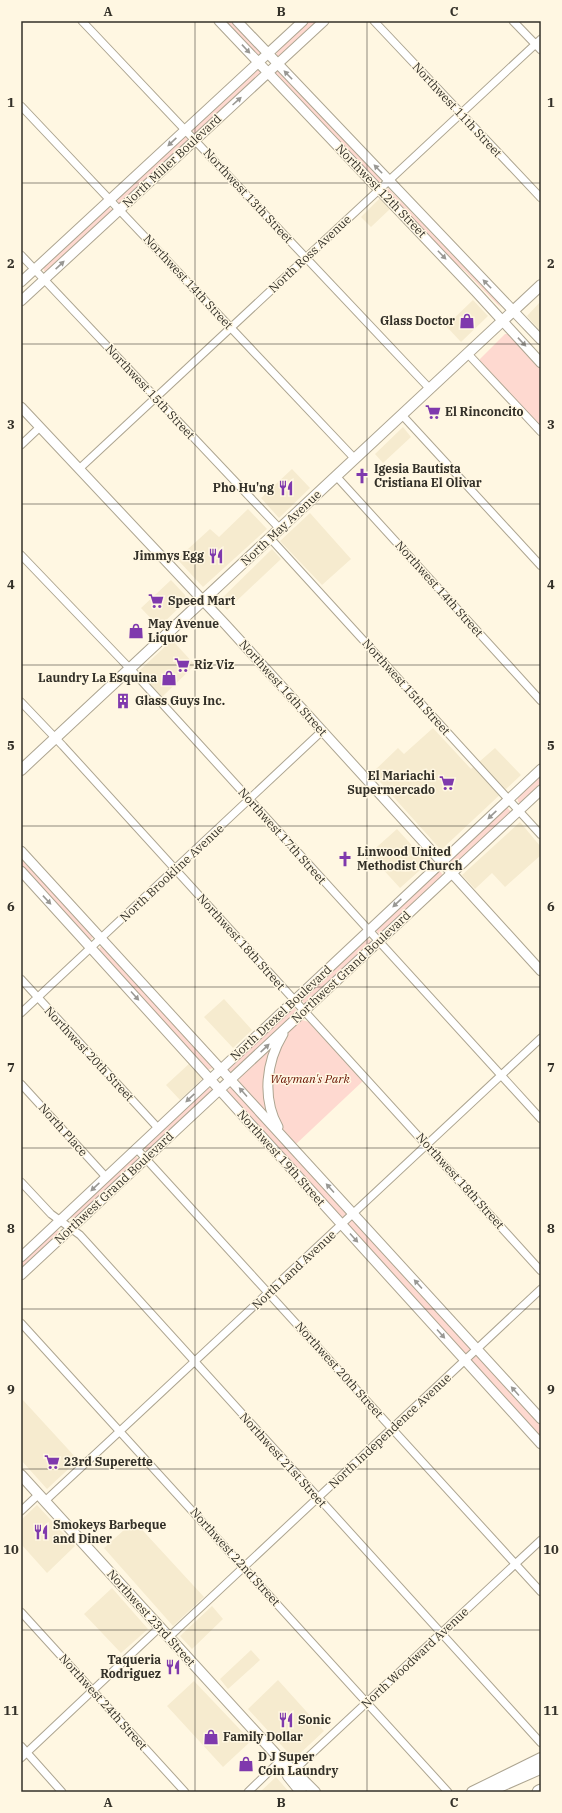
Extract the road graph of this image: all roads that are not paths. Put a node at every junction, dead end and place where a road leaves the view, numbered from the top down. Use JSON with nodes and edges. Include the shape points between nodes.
{"nodes":[{"id":1,"x":82,"y":21,"type":"edge"},
{"id":2,"x":219,"y":21,"type":"edge"},
{"id":3,"x":237,"y":21,"type":"edge"},
{"id":4,"x":303,"y":21,"type":"edge"},
{"id":5,"x":324,"y":21,"type":"edge"},
{"id":6,"x":374,"y":21,"type":"edge"},
{"id":7,"x":513,"y":21,"type":"edge"},
{"id":8,"x":538,"y":42,"type":"edge"},
{"id":9,"x":541,"y":50,"type":"edge"},
{"id":10,"x":268,"y":53,"type":"junction"},
{"id":11,"x":258,"y":62,"type":"junction"},
{"id":12,"x":278,"y":64,"type":"junction"},
{"id":13,"x":268,"y":72,"type":"junction"},
{"id":14,"x":21,"y":106,"type":"edge"},
{"id":15,"x":460,"y":114,"type":"junction"},
{"id":16,"x":185,"y":130,"type":"junction"},
{"id":17,"x":195,"y":140,"type":"junction"},
{"id":18,"x":389,"y":180,"type":"junction"},
{"id":19,"x":379,"y":190,"type":"junction"},
{"id":20,"x":541,"y":198,"type":"edge"},
{"id":21,"x":110,"y":200,"type":"junction"},
{"id":22,"x":120,"y":210,"type":"junction"},
{"id":23,"x":21,"y":255,"type":"edge"},
{"id":24,"x":306,"y":258,"type":"junction"},
{"id":25,"x":35,"y":270,"type":"junction"},
{"id":26,"x":44,"y":280,"type":"junction"},
{"id":27,"x":21,"y":282,"type":"edge"},
{"id":28,"x":541,"y":285,"type":"edge"},
{"id":29,"x":21,"y":301,"type":"edge"},
{"id":30,"x":513,"y":312,"type":"junction"},
{"id":31,"x":503,"y":321,"type":"junction"},
{"id":32,"x":231,"y":328,"type":"junction"},
{"id":33,"x":541,"y":340,"type":"edge"},
{"id":34,"x":468,"y":354,"type":"junction"},
{"id":35,"x":541,"y":363,"type":"edge"},
{"id":36,"x":430,"y":389,"type":"junction"},
{"id":37,"x":156,"y":398,"type":"junction"},
{"id":38,"x":21,"y":407,"type":"edge"},
{"id":39,"x":402,"y":415,"type":"junction"},
{"id":40,"x":40,"y":428,"type":"junction"},
{"id":41,"x":541,"y":432,"type":"edge"},
{"id":42,"x":21,"y":445,"type":"edge"},
{"id":43,"x":355,"y":459,"type":"junction"},
{"id":44,"x":79,"y":468,"type":"junction"},
{"id":45,"x":336,"y":476,"type":"junction"},
{"id":46,"x":280,"y":529,"type":"junction"},
{"id":47,"x":270,"y":538,"type":"junction"},
{"id":48,"x":21,"y":555,"type":"edge"},
{"id":49,"x":541,"y":566,"type":"edge"},
{"id":50,"x":204,"y":600,"type":"junction"},
{"id":51,"x":129,"y":669,"type":"junction"},
{"id":52,"x":541,"y":701,"type":"edge"},
{"id":53,"x":21,"y":702,"type":"edge"},
{"id":54,"x":322,"y":731,"type":"junction"},
{"id":55,"x":55,"y":738,"type":"junction"},
{"id":56,"x":541,"y":769,"type":"edge"},
{"id":57,"x":21,"y":770,"type":"edge"},
{"id":58,"x":541,"y":790,"type":"edge"},
{"id":59,"x":249,"y":800,"type":"junction"},
{"id":60,"x":508,"y":800,"type":"junction"},
{"id":61,"x":519,"y":811,"type":"junction"},
{"id":62,"x":541,"y":835,"type":"edge"},
{"id":63,"x":21,"y":851,"type":"edge"},
{"id":64,"x":442,"y":862,"type":"junction"},
{"id":65,"x":175,"y":869,"type":"junction"},
{"id":66,"x":21,"y":872,"type":"edge"},
{"id":67,"x":452,"y":873,"type":"junction"},
{"id":68,"x":368,"y":931,"type":"junction"},
{"id":69,"x":101,"y":938,"type":"junction"},
{"id":70,"x":379,"y":942,"type":"junction"},
{"id":71,"x":91,"y":948,"type":"junction"},
{"id":72,"x":541,"y":971,"type":"edge"},
{"id":73,"x":21,"y":979,"type":"edge"},
{"id":74,"x":38,"y":998,"type":"junction"},
{"id":75,"x":294,"y":1000,"type":"junction"},
{"id":76,"x":304,"y":1011,"type":"junction"},
{"id":77,"x":21,"y":1013,"type":"edge"},
{"id":78,"x":288,"y":1026,"type":"junction"},
{"id":79,"x":541,"y":1038,"type":"edge"},
{"id":80,"x":221,"y":1069,"type":"junction"},
{"id":81,"x":500,"y":1074,"type":"junction"},
{"id":82,"x":210,"y":1079,"type":"junction"},
{"id":83,"x":231,"y":1079,"type":"junction"},
{"id":84,"x":21,"y":1084,"type":"edge"},
{"id":85,"x":219,"y":1090,"type":"junction"},
{"id":86,"x":541,"y":1119,"type":"edge"},
{"id":87,"x":158,"y":1128,"type":"junction"},
{"id":88,"x":284,"y":1137,"type":"junction"},
{"id":89,"x":426,"y":1144,"type":"junction"},
{"id":90,"x":136,"y":1148,"type":"junction"},
{"id":91,"x":146,"y":1158,"type":"junction"},
{"id":92,"x":106,"y":1177,"type":"junction"},
{"id":93,"x":21,"y":1182,"type":"edge"},
{"id":94,"x":353,"y":1214,"type":"junction"},
{"id":95,"x":59,"y":1221,"type":"junction"},
{"id":96,"x":342,"y":1225,"type":"junction"},
{"id":97,"x":71,"y":1229,"type":"junction"},
{"id":98,"x":21,"y":1257,"type":"edge"},
{"id":99,"x":541,"y":1271,"type":"edge"},
{"id":100,"x":21,"y":1275,"type":"edge"},
{"id":101,"x":541,"y":1289,"type":"edge"},
{"id":102,"x":269,"y":1293,"type":"junction"},
{"id":103,"x":21,"y":1323,"type":"edge"},
{"id":104,"x":477,"y":1349,"type":"junction"},
{"id":105,"x":465,"y":1360,"type":"junction"},
{"id":106,"x":194,"y":1362,"type":"junction"},
{"id":107,"x":541,"y":1419,"type":"edge"},
{"id":108,"x":392,"y":1429,"type":"junction"},
{"id":109,"x":120,"y":1432,"type":"junction"},
{"id":110,"x":541,"y":1444,"type":"edge"},
{"id":111,"x":21,"y":1475,"type":"edge"},
{"id":112,"x":42,"y":1498,"type":"junction"},
{"id":113,"x":318,"y":1498,"type":"junction"},
{"id":114,"x":21,"y":1511,"type":"edge"},
{"id":115,"x":541,"y":1540,"type":"edge"},
{"id":116,"x":516,"y":1564,"type":"junction"},
{"id":117,"x":244,"y":1567,"type":"junction"},
{"id":118,"x":541,"y":1592,"type":"edge"},
{"id":119,"x":21,"y":1612,"type":"edge"},
{"id":120,"x":160,"y":1627,"type":"junction"},
{"id":121,"x":441,"y":1633,"type":"junction"},
{"id":122,"x":168,"y":1637,"type":"junction"},
{"id":123,"x":92,"y":1690,"type":"junction"},
{"id":124,"x":367,"y":1703,"type":"junction"},
{"id":125,"x":541,"y":1743,"type":"edge"},
{"id":126,"x":21,"y":1746,"type":"edge"},
{"id":127,"x":24,"y":1755,"type":"edge"},
{"id":128,"x":541,"y":1758,"type":"edge"},
{"id":129,"x":281,"y":1760,"type":"junction"},
{"id":130,"x":541,"y":1767,"type":"edge"},
{"id":131,"x":291,"y":1773,"type":"junction"},
{"id":132,"x":62,"y":1792,"type":"edge"},
{"id":133,"x":185,"y":1792,"type":"edge"},
{"id":134,"x":248,"y":1792,"type":"edge"},
{"id":135,"x":301,"y":1792,"type":"edge"},
{"id":136,"x":315,"y":1792,"type":"edge"},
{"id":137,"x":448,"y":1792,"type":"edge"},
{"id":138,"x":472,"y":1792,"type":"edge"},
{"id":139,"x":484,"y":1792,"type":"edge"}],
"edges":[{"from":1,"to":16,"type":"street","name":"Northwest 13th Street"},
{"from":2,"to":11,"type":"street","name":"Northwest 12th Street","one_way":true},
{"from":3,"to":10,"type":"street","name":"Northwest 12th Street"},
{"from":4,"to":10,"type":"street","name":"North Miller Boulevard"},
{"from":5,"to":12,"type":"street","name":"North Miller Boulevard"},
{"from":6,"to":15,"type":"street","name":"Northwest 11th Street"},
{"from":7,"to":8,"type":"street"},
{"from":8,"to":9,"type":"street"},
{"from":8,"to":15,"type":"street","name":"North Ross Avenue"},
{"from":10,"to":11,"type":"street","name":"North Miller Boulevard"},
{"from":10,"to":12,"type":"street","name":"Northwest 12th Street"},
{"from":11,"to":13,"type":"street","name":"Northwest 12th Street"},
{"from":11,"to":16,"type":"street","name":"North Miller Boulevard"},
{"from":12,"to":13,"type":"street","name":"North Miller Boulevard"},
{"from":18,"to":12,"type":"street","name":"Northwest 12th Street","one_way":true},
{"from":17,"to":13,"type":"street","name":"North Miller Boulevard","one_way":true},
{"from":13,"to":19,"type":"street","name":"Northwest 12th Street"},
{"from":14,"to":21,"type":"street","name":"Northwest 14th Street"},
{"from":15,"to":18,"type":"street","name":"North Ross Avenue"},
{"from":15,"to":20,"type":"street","name":"Northwest 11th Street"},
{"from":16,"to":17,"type":"street","name":"Northwest 13th Street"},
{"from":16,"to":21,"type":"street","name":"North Miller Boulevard","one_way":true},
{"from":17,"to":22,"type":"street","name":"North Miller Boulevard"},
{"from":17,"to":24,"type":"street","name":"Northwest 13th Street"},
{"from":18,"to":19,"type":"street","name":"North Ross Avenue"},
{"from":30,"to":18,"type":"street","name":"Northwest 12th Street","one_way":true},
{"from":19,"to":24,"type":"street","name":"North Ross Avenue"},
{"from":19,"to":31,"type":"street","name":"Northwest 12th Street","one_way":true},
{"from":21,"to":22,"type":"street","name":"Northwest 14th Street"},
{"from":21,"to":25,"type":"street","name":"North Miller Boulevard"},
{"from":26,"to":22,"type":"street","name":"North Miller Boulevard","one_way":true},
{"from":22,"to":32,"type":"street","name":"Northwest 14th Street"},
{"from":23,"to":25,"type":"street","name":"Northwest 15th Street"},
{"from":24,"to":32,"type":"street","name":"North Ross Avenue"},
{"from":24,"to":36,"type":"street","name":"Northwest 13th Street"},
{"from":25,"to":26,"type":"street","name":"Northwest 15th Street"},
{"from":25,"to":27,"type":"street","name":"North Miller Boulevard"},
{"from":26,"to":29,"type":"street","name":"North Miller Boulevard"},
{"from":26,"to":37,"type":"street","name":"Northwest 15th Street"},
{"from":28,"to":30,"type":"main road","name":"North May Avenue"},
{"from":30,"to":31,"type":"main road","name":"North May Avenue"},
{"from":30,"to":33,"type":"street","name":"Northwest 12th Street"},
{"from":31,"to":34,"type":"main road","name":"North May Avenue"},
{"from":31,"to":35,"type":"street","name":"Northwest 12th Street","one_way":true},
{"from":32,"to":37,"type":"street","name":"North Ross Avenue"},
{"from":32,"to":43,"type":"street","name":"Northwest 14th Street"},
{"from":34,"to":36,"type":"main road","name":"North May Avenue"},
{"from":34,"to":41,"type":"street"},
{"from":36,"to":39,"type":"main road","name":"North May Avenue"},
{"from":37,"to":44,"type":"street","name":"North Ross Avenue"},
{"from":37,"to":46,"type":"street","name":"Northwest 15th Street"},
{"from":38,"to":40,"type":"street","name":"Northwest 16th Street"},
{"from":39,"to":43,"type":"main road","name":"North May Avenue"},
{"from":39,"to":49,"type":"street"},
{"from":40,"to":42,"type":"street"},
{"from":40,"to":44,"type":"street","name":"Northwest 16th Street"},
{"from":43,"to":45,"type":"main road","name":"North May Avenue"},
{"from":44,"to":50,"type":"street","name":"Northwest 16th Street"},
{"from":45,"to":46,"type":"main road","name":"North May Avenue"},
{"from":45,"to":52,"type":"street","name":"Northwest 14th Street"},
{"from":46,"to":47,"type":"main road","name":"North May Avenue"},
{"from":47,"to":50,"type":"main road","name":"North May Avenue"},
{"from":47,"to":60,"type":"street","name":"Northwest 15th Street"},
{"from":48,"to":51,"type":"street","name":"Northwest 17th Street"},
{"from":50,"to":51,"type":"main road","name":"North May Avenue"},
{"from":50,"to":54,"type":"street","name":"Northwest 16th Street"},
{"from":51,"to":55,"type":"main road","name":"North May Avenue"},
{"from":51,"to":59,"type":"street","name":"Northwest 17th Street"},
{"from":53,"to":55,"type":"street","name":"Northwest 18th Street"},
{"from":54,"to":59,"type":"street","name":"North Brookline Avenue"},
{"from":54,"to":64,"type":"street","name":"Northwest 16th Street"},
{"from":55,"to":57,"type":"main road","name":"North May Avenue"},
{"from":55,"to":65,"type":"street","name":"Northwest 18th Street"},
{"from":56,"to":60,"type":"street","name":"North Drexel Boulevard"},
{"from":58,"to":61,"type":"street","name":"Northwest Grand Boulevard"},
{"from":59,"to":65,"type":"street","name":"North Brookline Avenue"},
{"from":59,"to":68,"type":"street","name":"Northwest 17th Street"},
{"from":60,"to":61,"type":"street","name":"Northwest 15th Street"},
{"from":60,"to":64,"type":"street","name":"North Drexel Boulevard","one_way":true},
{"from":61,"to":62,"type":"street","name":"Northwest 15th Street"},
{"from":61,"to":67,"type":"street","name":"Northwest Grand Boulevard"},
{"from":63,"to":69,"type":"street","name":"Northwest 19th Street"},
{"from":64,"to":67,"type":"street","name":"Northwest 16th Street"},
{"from":64,"to":68,"type":"street","name":"North Drexel Boulevard","one_way":true},
{"from":65,"to":69,"type":"street","name":"North Brookline Avenue"},
{"from":65,"to":75,"type":"street","name":"Northwest 18th Street"},
{"from":66,"to":71,"type":"street","name":"Northwest 19th Street","one_way":true},
{"from":67,"to":70,"type":"street","name":"Northwest Grand Boulevard"},
{"from":67,"to":72,"type":"street","name":"Northwest 16th Street"},
{"from":68,"to":70,"type":"street","name":"Northwest 17th Street"},
{"from":68,"to":75,"type":"street","name":"North Drexel Boulevard"},
{"from":69,"to":71,"type":"street","name":"North Brookline Avenue"},
{"from":69,"to":80,"type":"street","name":"Northwest 19th Street"},
{"from":70,"to":76,"type":"street","name":"Northwest Grand Boulevard"},
{"from":70,"to":81,"type":"street","name":"Northwest 17th Street"},
{"from":71,"to":74,"type":"street","name":"North Brookline Avenue"},
{"from":71,"to":82,"type":"street","name":"Northwest 19th Street","one_way":true},
{"from":73,"to":74,"type":"street","name":"Northwest 20th Street"},
{"from":74,"to":77,"type":"street","name":"North Brookline Avenue"},
{"from":74,"to":87,"type":"street","name":"Northwest 20th Street"},
{"from":75,"to":76,"type":"street","name":"Northwest 18th Street"},
{"from":75,"to":80,"type":"street","name":"North Drexel Boulevard"},
{"from":76,"to":78,"type":"street","name":"Northwest Grand Boulevard"},
{"from":76,"to":89,"type":"street","name":"Northwest 18th Street"},
{"from":83,"to":78,"type":"street","name":"Northwest Grand Boulevard","one_way":true},
{"from":78,"to":88,"type":"street","via":[[272,1057],[268,1082],[273,1116]]},
{"from":79,"to":81,"type":"street","name":"North Land Avenue"},
{"from":80,"to":82,"type":"street","name":"North Drexel Boulevard"},
{"from":80,"to":83,"type":"street","name":"Northwest 19th Street"},
{"from":81,"to":86,"type":"street","name":"Northwest 17th Street"},
{"from":81,"to":89,"type":"street","name":"North Land Avenue"},
{"from":82,"to":85,"type":"street","name":"Northwest 19th Street"},
{"from":82,"to":87,"type":"street","name":"North Drexel Boulevard","one_way":true},
{"from":83,"to":85,"type":"street","name":"Northwest Grand Boulevard"},
{"from":88,"to":83,"type":"street","name":"Northwest 19th Street","one_way":true},
{"from":84,"to":92,"type":"street","name":"North Place"},
{"from":85,"to":91,"type":"street","name":"Northwest Grand Boulevard"},
{"from":85,"to":96,"type":"street","name":"Northwest 19th Street"},
{"from":87,"to":90,"type":"street","name":"North Drexel Boulevard"},
{"from":94,"to":88,"type":"street","name":"Northwest 19th Street","one_way":true},
{"from":89,"to":94,"type":"street","name":"North Land Avenue"},
{"from":89,"to":99,"type":"street","name":"Northwest 18th Street"},
{"from":90,"to":91,"type":"street","name":"Northwest 20th Street"},
{"from":90,"to":92,"type":"street","name":"North Drexel Boulevard"},
{"from":91,"to":97,"type":"street","name":"Northwest Grand Boulevard"},
{"from":91,"to":102,"type":"street","name":"Northwest 20th Street"},
{"from":92,"to":95,"type":"street","name":"North Drexel Boulevard","one_way":true},
{"from":93,"to":95,"type":"street","name":"Northwest 21st Street"},
{"from":94,"to":96,"type":"street","name":"North Land Avenue"},
{"from":104,"to":94,"type":"street","name":"Northwest 19th Street","one_way":true},
{"from":95,"to":97,"type":"street","name":"Northwest 21st Street"},
{"from":95,"to":98,"type":"street","name":"North Drexel Boulevard"},
{"from":96,"to":102,"type":"street","name":"North Land Avenue"},
{"from":96,"to":105,"type":"street","name":"Northwest 19th Street","one_way":true},
{"from":97,"to":100,"type":"street","name":"Northwest Grand Boulevard"},
{"from":97,"to":106,"type":"street","name":"Northwest 21st Street","via":[[80,1235]]},
{"from":101,"to":104,"type":"street","name":"North Independence Avenue"},
{"from":102,"to":106,"type":"street","name":"North Land Avenue"},
{"from":102,"to":108,"type":"street","name":"Northwest 20th Street"},
{"from":103,"to":109,"type":"street","name":"Northwest 22nd Street"},
{"from":104,"to":105,"type":"street","name":"North Independence Avenue"},
{"from":107,"to":104,"type":"street","name":"Northwest 19th Street","one_way":true},
{"from":105,"to":108,"type":"street","name":"North Independence Avenue"},
{"from":105,"to":110,"type":"street","name":"Northwest 19th Street"},
{"from":106,"to":109,"type":"street","name":"North Land Avenue"},
{"from":106,"to":113,"type":"street","name":"Northwest 21st Street"},
{"from":108,"to":113,"type":"street","name":"North Independence Avenue"},
{"from":108,"to":116,"type":"street","name":"Northwest 20th Street"},
{"from":109,"to":112,"type":"street","name":"North Land Avenue"},
{"from":109,"to":117,"type":"street","name":"Northwest 22nd Street"},
{"from":111,"to":112,"type":"main road","name":"Northwest 23rd Street"},
{"from":112,"to":114,"type":"street","name":"North Land Avenue"},
{"from":112,"to":120,"type":"main road","name":"Northwest 23rd Street"},
{"from":113,"to":117,"type":"street","name":"North Independence Avenue"},
{"from":113,"to":121,"type":"street","name":"Northwest 21st Street"},
{"from":115,"to":116,"type":"street","name":"North Woodward Avenue"},
{"from":116,"to":118,"type":"street","name":"Northwest 20th Street"},
{"from":116,"to":121,"type":"street","name":"North Woodward Avenue"},
{"from":117,"to":122,"type":"street","name":"North Independence Avenue"},
{"from":117,"to":124,"type":"street","name":"Northwest 22nd Street"},
{"from":119,"to":123,"type":"street","name":"Northwest 24th Street"},
{"from":120,"to":122,"type":"main road","name":"Northwest 23rd Street"},
{"from":120,"to":123,"type":"street"},
{"from":121,"to":124,"type":"street","name":"North Woodward Avenue"},
{"from":121,"to":125,"type":"street","name":"Northwest 21st Street"},
{"from":122,"to":129,"type":"main road","name":"Northwest 23rd Street"},
{"from":123,"to":127,"type":"street"},
{"from":123,"to":133,"type":"street","name":"Northwest 24th Street"},
{"from":124,"to":131,"type":"street","name":"North Woodward Avenue"},
{"from":124,"to":137,"type":"street","name":"Northwest 22nd Street"},
{"from":126,"to":127,"type":"street"},
{"from":127,"to":132,"type":"street"},
{"from":128,"to":138,"type":"main road"},
{"from":129,"to":131,"type":"main road","name":"Northwest 23rd Street"},
{"from":129,"to":134,"type":"street"},
{"from":130,"to":139,"type":"highway"},
{"from":131,"to":135,"type":"main road","name":"Northwest 23rd Street"},
{"from":131,"to":136,"type":"main road","name":"Northwest 23rd Street"}]}
